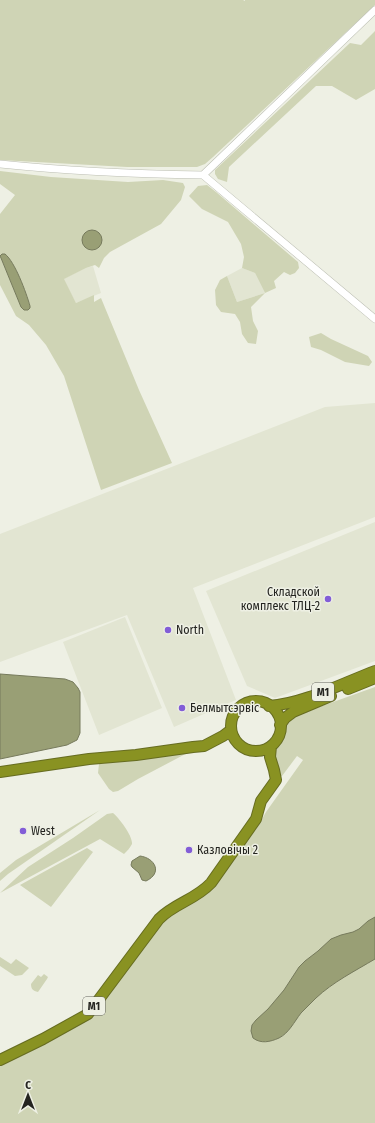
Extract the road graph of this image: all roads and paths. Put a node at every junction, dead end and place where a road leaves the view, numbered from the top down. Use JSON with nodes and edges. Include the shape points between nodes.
{"nodes":[{"id":1,"x":375,"y":10,"type":"edge"},
{"id":2,"x":0,"y":164,"type":"edge"},
{"id":3,"x":203,"y":175,"type":"junction"},
{"id":4,"x":375,"y":319,"type":"edge"},
{"id":5,"x":375,"y":671,"type":"edge"},
{"id":6,"x":375,"y":678,"type":"edge"},
{"id":7,"x":270,"y":706,"type":"junction"},
{"id":8,"x":280,"y":725,"type":"junction"},
{"id":9,"x":231,"y":730,"type":"junction"},
{"id":10,"x":271,"y":746,"type":"junction"},
{"id":11,"x":0,"y":772,"type":"edge"},
{"id":12,"x":0,"y":1060,"type":"edge"}],
"edges":[{"from":1,"to":3,"type":"street"},
{"from":2,"to":3,"type":"street","via":[[98,172]]},
{"from":3,"to":4,"type":"street"},
{"from":5,"to":7,"type":"highway","number":"М1","via":[[285,705]]},
{"from":6,"to":8,"type":"highway","number":"М1","via":[[293,712]]},
{"from":7,"to":8,"type":"highway","via":[[277,713]]},
{"from":7,"to":9,"type":"highway","number":"М1","via":[[255,702],[241,706],[233,717]]},
{"from":8,"to":10,"type":"highway","number":"М1","via":[[280,734]]},
{"from":9,"to":10,"type":"highway","via":[[237,742],[248,750],[261,751]]},
{"from":9,"to":11,"type":"highway","via":[[204,746]]},
{"from":10,"to":12,"type":"highway","number":"М1","via":[[270,757],[276,780],[261,801],[256,819],[211,883],[202,892],[160,918],[88,1014]]}]}
